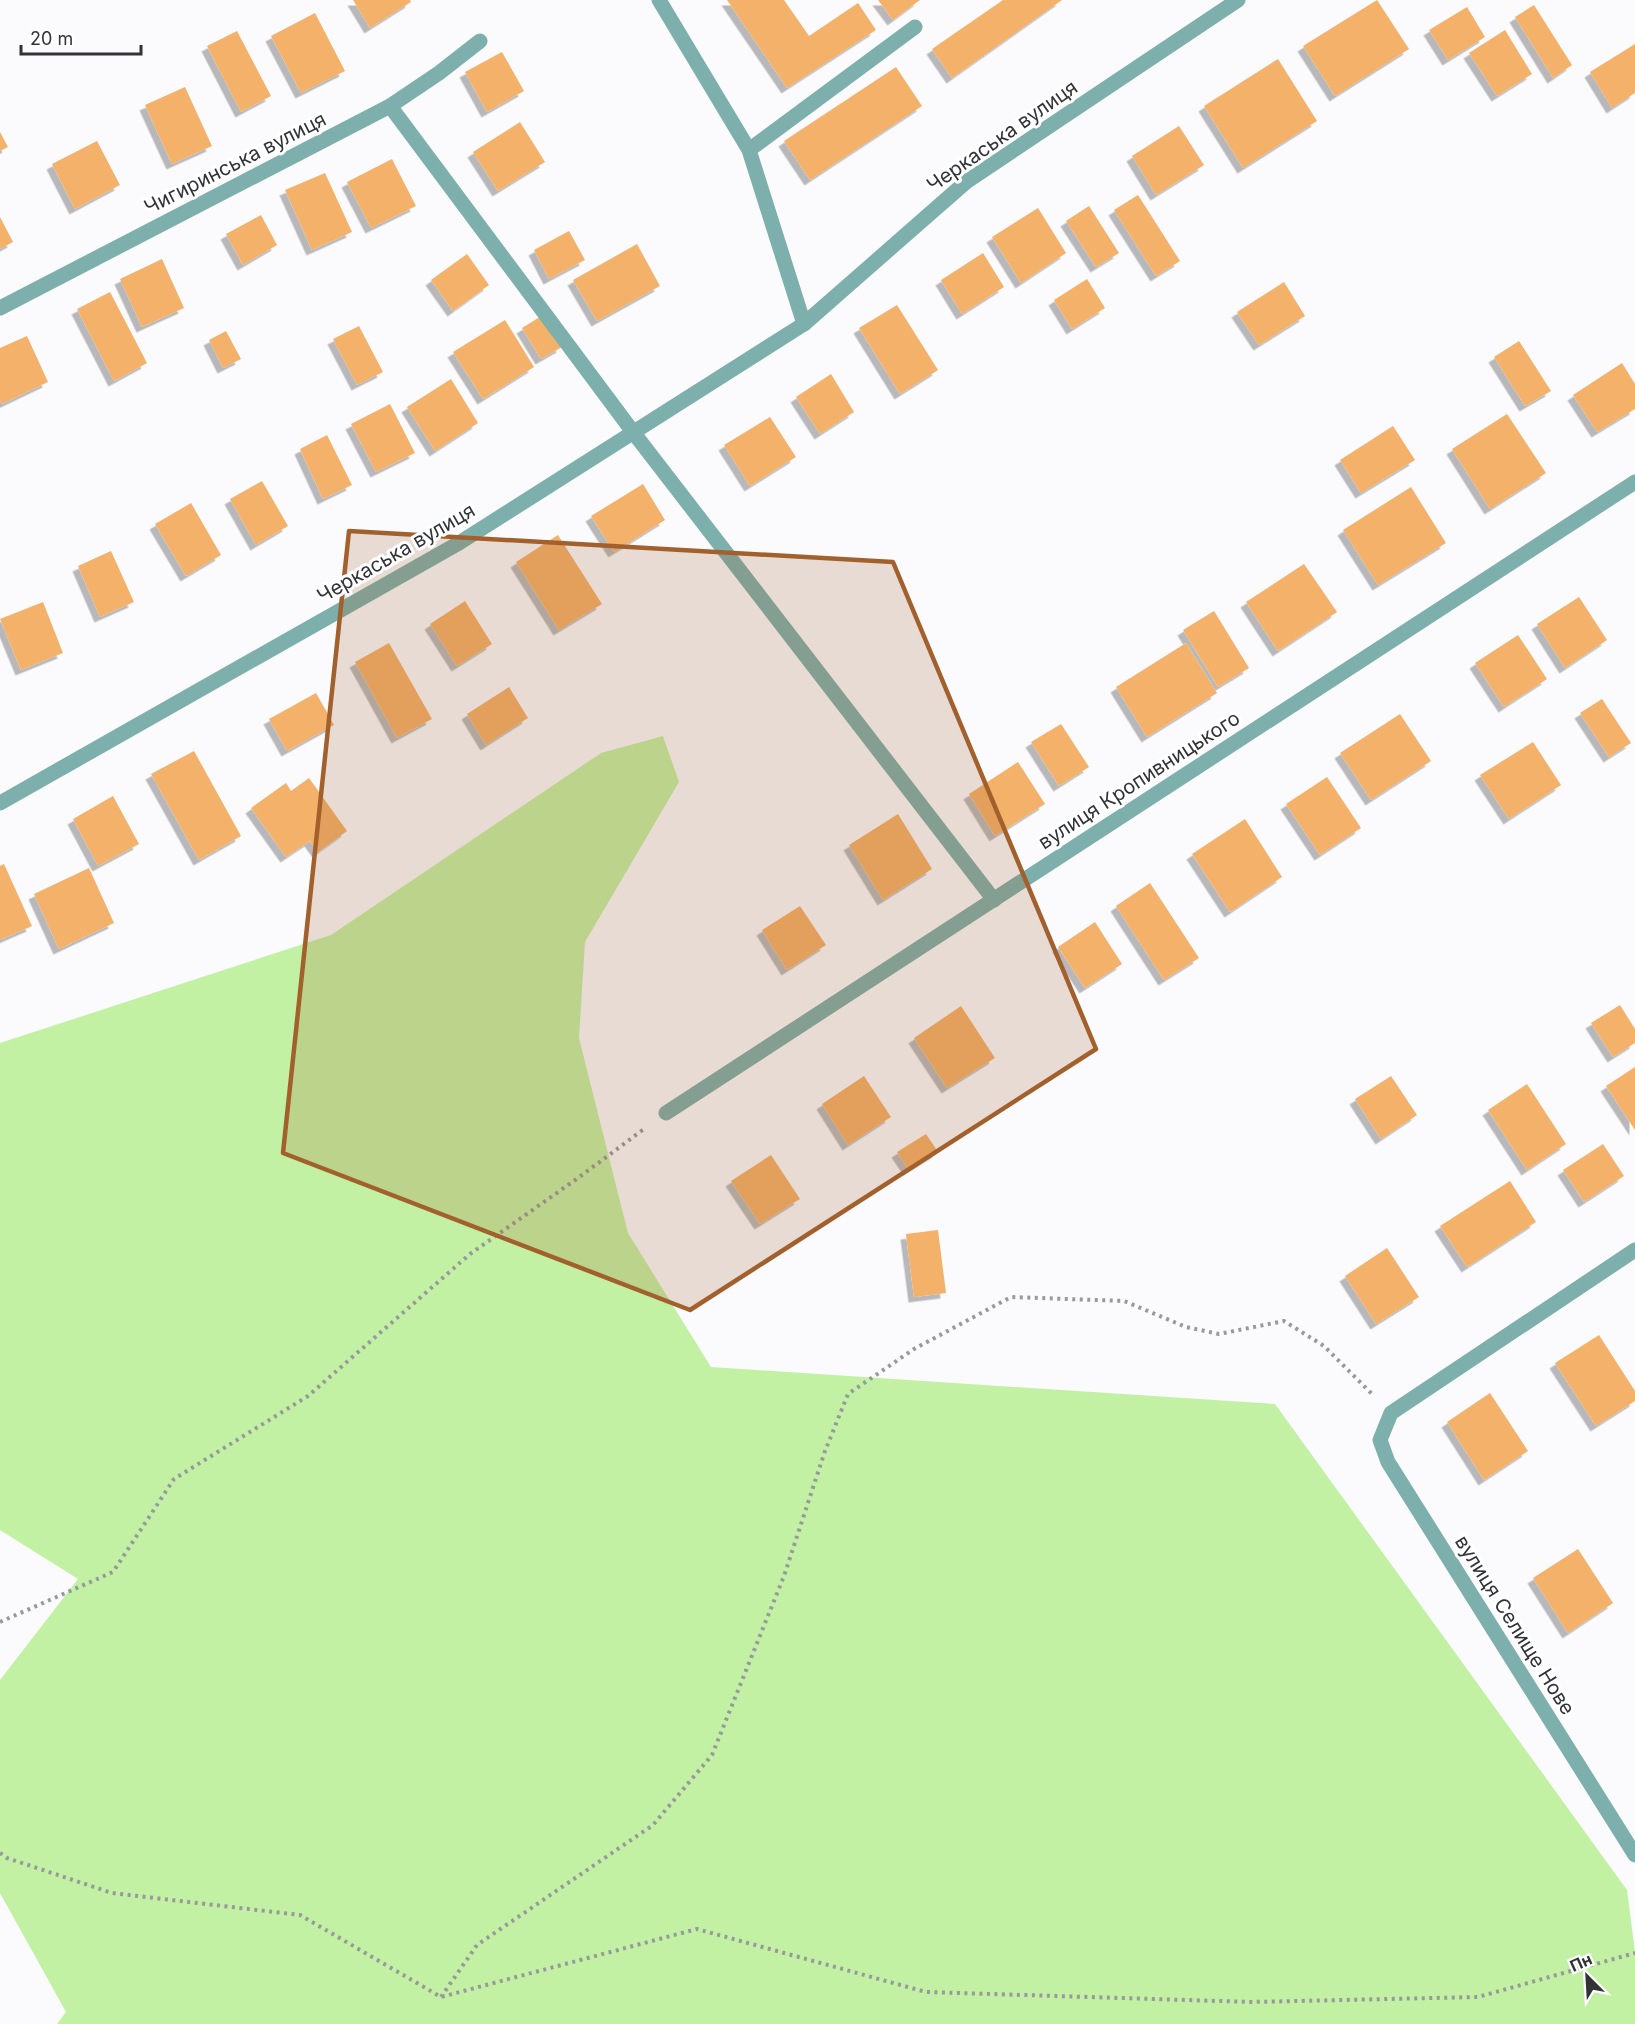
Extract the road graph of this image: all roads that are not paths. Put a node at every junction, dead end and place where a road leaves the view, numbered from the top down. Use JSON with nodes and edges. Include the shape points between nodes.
{"nodes":[{"id":1,"x":659,"y":0,"type":"edge"},
{"id":2,"x":1238,"y":0,"type":"edge"},
{"id":3,"x":915,"y":27,"type":"dead end"},
{"id":4,"x":480,"y":41,"type":"dead end"},
{"id":5,"x":390,"y":106,"type":"junction"},
{"id":6,"x":749,"y":150,"type":"junction"},
{"id":7,"x":0,"y":308,"type":"edge"},
{"id":8,"x":804,"y":324,"type":"junction"},
{"id":9,"x":633,"y":432,"type":"junction"},
{"id":10,"x":1635,"y":482,"type":"edge"},
{"id":11,"x":0,"y":803,"type":"edge"},
{"id":12,"x":993,"y":900,"type":"junction"},
{"id":13,"x":666,"y":1113,"type":"road end"},
{"id":14,"x":1635,"y":1250,"type":"edge"},
{"id":15,"x":1635,"y":1855,"type":"edge"}],
"edges":[{"from":1,"to":6,"type":"street"},
{"from":2,"to":8,"type":"street","name":"Черкаська вулиця","via":[[966,182]]},
{"from":3,"to":6,"type":"street"},
{"from":4,"to":5,"type":"street","name":"Чигиринська вулиця"},
{"from":5,"to":7,"type":"street","name":"Чигиринська вулиця"},
{"from":5,"to":9,"type":"street"},
{"from":6,"to":8,"type":"street"},
{"from":8,"to":9,"type":"street","name":"Черкаська вулиця"},
{"from":9,"to":11,"type":"street","name":"Черкаська вулиця","via":[[459,543]]},
{"from":9,"to":12,"type":"street"},
{"from":10,"to":12,"type":"street","name":"вулиця Кропивницького"},
{"from":12,"to":13,"type":"street","name":"вулиця Кропивницького"},
{"from":14,"to":15,"type":"street","name":"вулиця Селище Нове","via":[[1391,1413],[1380,1440],[1388,1462]]}]}
